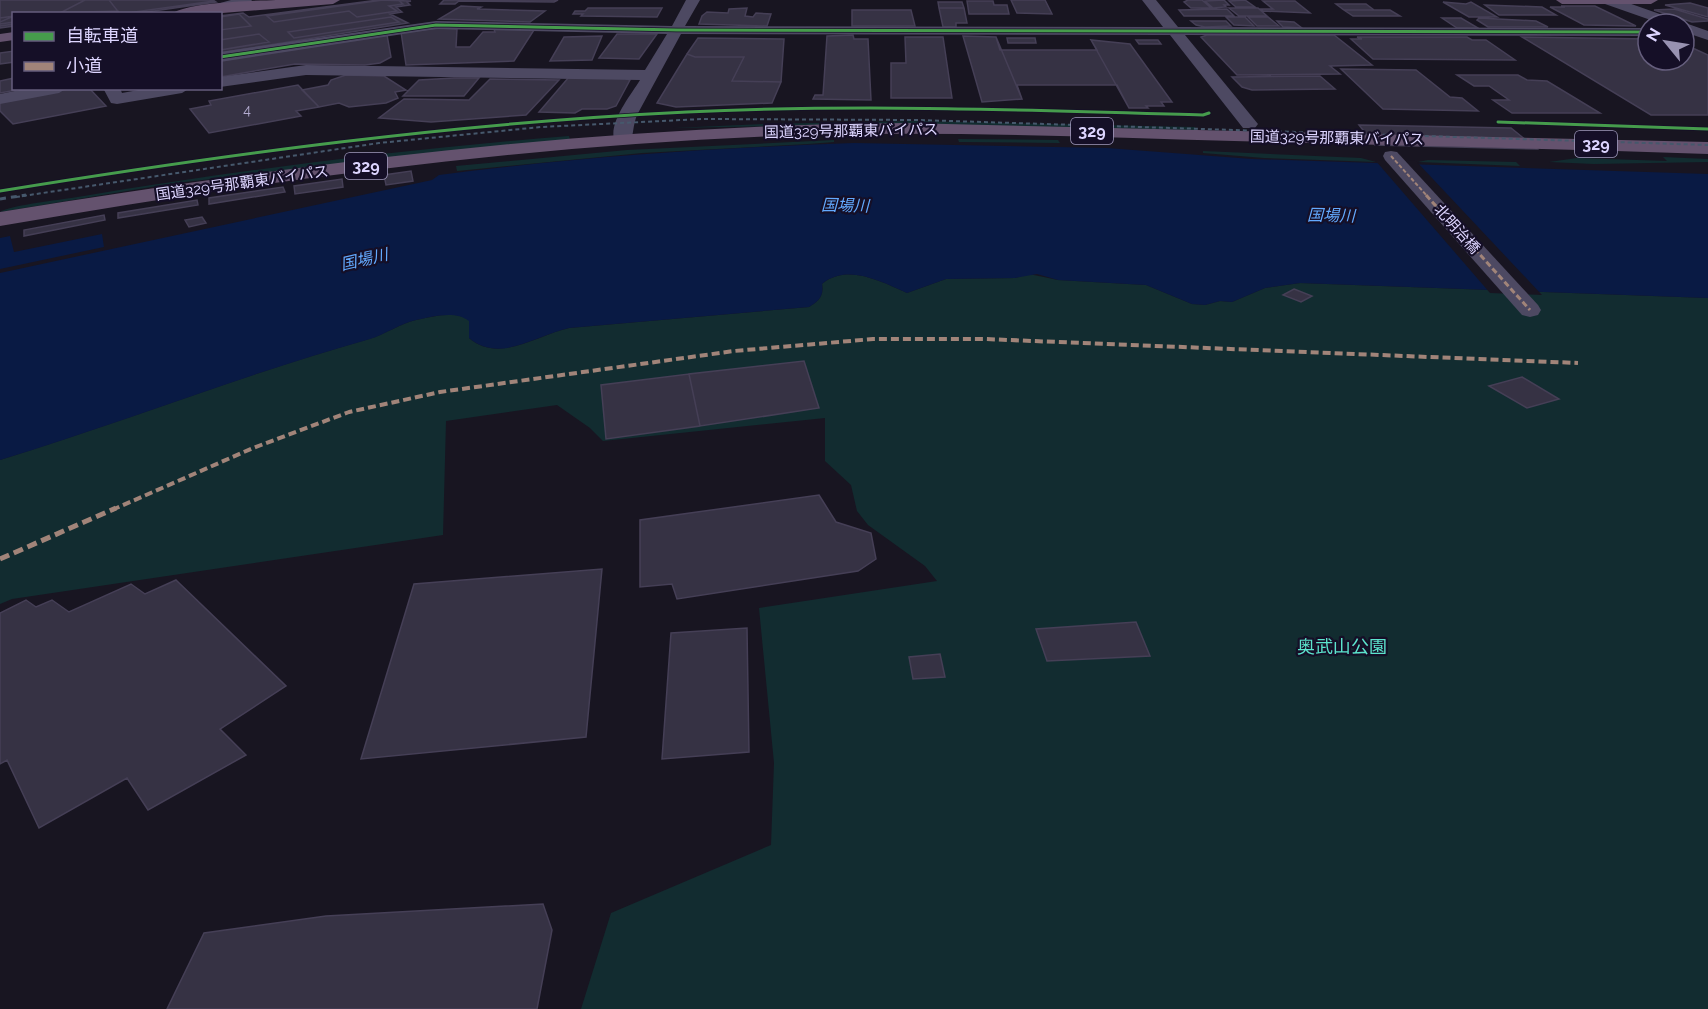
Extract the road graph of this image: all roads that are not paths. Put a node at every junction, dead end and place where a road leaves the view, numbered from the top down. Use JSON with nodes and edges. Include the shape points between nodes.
{"nodes":[{"id":1,"x":272,"y":0,"type":"edge"},
{"id":2,"x":292,"y":0,"type":"edge"},
{"id":3,"x":333,"y":0,"type":"edge"},
{"id":4,"x":693,"y":0,"type":"edge"},
{"id":5,"x":1149,"y":0,"type":"edge"},
{"id":6,"x":1562,"y":0,"type":"edge"},
{"id":7,"x":1651,"y":0,"type":"edge"},
{"id":8,"x":1608,"y":1,"type":"edge"},
{"id":9,"x":247,"y":3,"type":"edge"},
{"id":10,"x":218,"y":8,"type":"junction"},
{"id":11,"x":191,"y":12,"type":"edge"},
{"id":12,"x":1640,"y":12,"type":"edge"},
{"id":13,"x":677,"y":30,"type":"junction"},
{"id":14,"x":1174,"y":31,"type":"junction"},
{"id":15,"x":1636,"y":32,"type":"edge"},
{"id":16,"x":222,"y":57,"type":"edge"},
{"id":17,"x":651,"y":75,"type":"junction"},
{"id":18,"x":222,"y":82,"type":"edge"},
{"id":19,"x":48,"y":90,"type":"edge"},
{"id":20,"x":112,"y":90,"type":"edge"},
{"id":21,"x":170,"y":90,"type":"edge"},
{"id":22,"x":0,"y":99,"type":"edge"},
{"id":23,"x":1253,"y":130,"type":"junction"},
{"id":24,"x":623,"y":133,"type":"junction"},
{"id":25,"x":1708,"y":137,"type":"edge"},
{"id":26,"x":1708,"y":148,"type":"edge"},
{"id":27,"x":1394,"y":158,"type":"dead end"},
{"id":28,"x":0,"y":204,"type":"edge"},
{"id":29,"x":0,"y":219,"type":"edge"},
{"id":30,"x":1524,"y":304,"type":"dead end"}],
"edges":[{"from":1,"to":10,"type":"highway"},
{"from":2,"to":9,"type":"highway"},
{"from":3,"to":9,"type":"highway"},
{"from":4,"to":13,"type":"street"},
{"from":5,"to":14,"type":"street"},
{"from":6,"to":8,"type":"highway"},
{"from":7,"to":8,"type":"highway"},
{"from":8,"to":12,"type":"street"},
{"from":9,"to":10,"type":"highway"},
{"from":10,"to":11,"type":"highway"},
{"from":13,"to":14,"type":"street"},
{"from":13,"to":16,"type":"street","via":[[431,25]]},
{"from":13,"to":17,"type":"street"},
{"from":14,"to":15,"type":"street"},
{"from":14,"to":23,"type":"street"},
{"from":17,"to":18,"type":"street","via":[[306,70]]},
{"from":17,"to":24,"type":"street"},
{"from":19,"to":22,"type":"street"},
{"from":20,"to":21,"type":"street","via":[[117,99]]},
{"from":23,"to":24,"type":"highway","name":"国道329号那覇東バイパス","number":"329"},
{"from":23,"to":25,"type":"highway","name":"国道329号那覇東バイパス","number":"329"},
{"from":23,"to":26,"type":"highway","name":"国道329号那覇東バイパス","number":"329"},
{"from":24,"to":28,"type":"highway","name":"国道329号那覇東バイパス","number":"329","via":[[472,138],[319,155]]},
{"from":24,"to":29,"type":"highway","name":"国道329号那覇東バイパス","number":"329","via":[[166,193]]},
{"from":27,"to":30,"type":"street","name":"北明治橋"}]}
